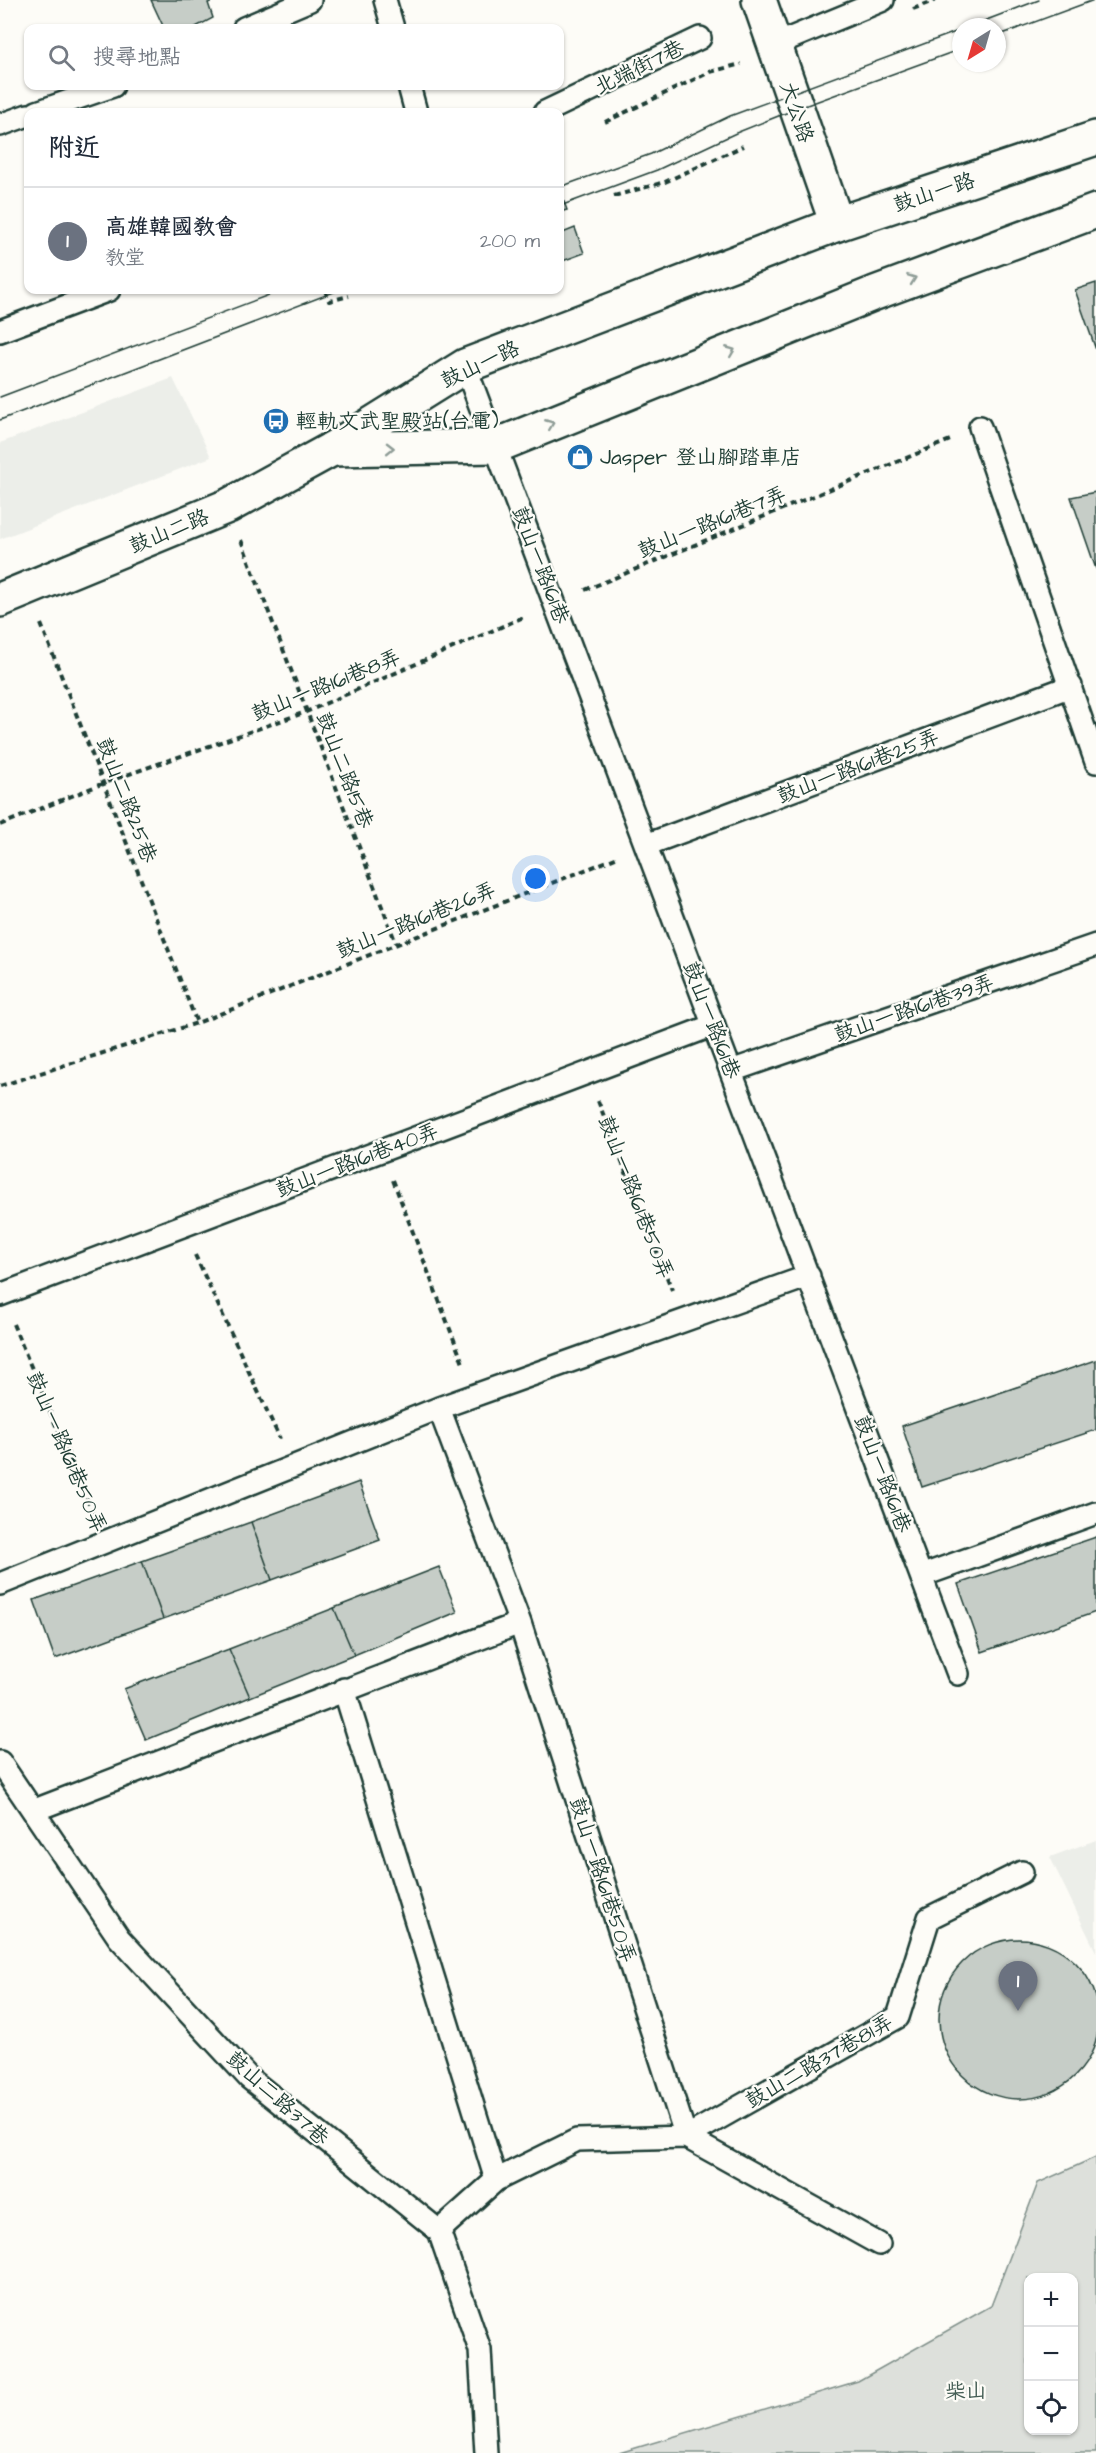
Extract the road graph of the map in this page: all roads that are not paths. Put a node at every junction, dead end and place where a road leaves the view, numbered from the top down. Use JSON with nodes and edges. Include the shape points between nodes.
{"nodes":[{"id":1,"x":310,"y":0,"type":"edge"},
{"id":2,"x":385,"y":0,"type":"edge"},
{"id":3,"x":759,"y":0,"type":"edge"},
{"id":4,"x":884,"y":0,"type":"edge"},
{"id":5,"x":845,"y":8,"type":"edge"},
{"id":6,"x":253,"y":24,"type":"edge"},
{"id":7,"x":392,"y":24,"type":"edge"},
{"id":8,"x":700,"y":38,"type":"dead end"},
{"id":9,"x":774,"y":45,"type":"junction"},
{"id":10,"x":101,"y":90,"type":"edge"},
{"id":11,"x":410,"y":90,"type":"edge"},
{"id":12,"x":49,"y":108,"type":"edge"},
{"id":13,"x":415,"y":108,"type":"edge"},
{"id":14,"x":553,"y":108,"type":"edge"},
{"id":15,"x":24,"y":117,"type":"edge"},
{"id":16,"x":0,"y":126,"type":"edge"},
{"id":17,"x":1096,"y":138,"type":"edge"},
{"id":18,"x":1096,"y":211,"type":"edge"},
{"id":19,"x":837,"y":224,"type":"junction"},
{"id":20,"x":98,"y":294,"type":"edge"},
{"id":21,"x":0,"y":331,"type":"edge"},
{"id":22,"x":465,"y":366,"type":"junction"},
{"id":23,"x":980,"y":427,"type":"road end"},
{"id":24,"x":496,"y":446,"type":"junction"},
{"id":25,"x":332,"y":449,"type":"junction"},
{"id":26,"x":14,"y":595,"type":"edge"},
{"id":27,"x":1071,"y":686,"type":"junction"},
{"id":28,"x":1096,"y":762,"type":"edge"},
{"id":29,"x":646,"y":845,"type":"junction"},
{"id":30,"x":1096,"y":945,"type":"edge"},
{"id":31,"x":714,"y":1025,"type":"junction"},
{"id":32,"x":731,"y":1071,"type":"junction"},
{"id":33,"x":808,"y":1276,"type":"junction"},
{"id":34,"x":0,"y":1295,"type":"edge"},
{"id":35,"x":439,"y":1408,"type":"junction"},
{"id":36,"x":1096,"y":1513,"type":"edge"},
{"id":37,"x":921,"y":1576,"type":"junction"},
{"id":38,"x":0,"y":1584,"type":"edge"},
{"id":39,"x":520,"y":1623,"type":"junction"},
{"id":40,"x":958,"y":1674,"type":"dead end"},
{"id":41,"x":344,"y":1689,"type":"junction"},
{"id":42,"x":0,"y":1762,"type":"edge"},
{"id":43,"x":35,"y":1810,"type":"junction"},
{"id":44,"x":1022,"y":1872,"type":"dead end"},
{"id":45,"x":686,"y":2137,"type":"junction"},
{"id":46,"x":496,"y":2180,"type":"junction"},
{"id":47,"x":440,"y":2231,"type":"junction"},
{"id":48,"x":879,"y":2244,"type":"dead end"},
{"id":49,"x":486,"y":2453,"type":"edge"}],
"edges":[{"from":1,"to":6,"type":"lane"},
{"from":2,"to":7,"type":"lane"},
{"from":3,"to":9,"type":"street","name":"大公路"},
{"from":4,"to":5,"type":"lane"},
{"from":5,"to":9,"type":"lane"},
{"from":8,"to":14,"type":"lane","name":"北端街7巷"},
{"from":9,"to":19,"type":"street","name":"大公路"},
{"from":10,"to":12,"type":"lane"},
{"from":11,"to":13,"type":"lane"},
{"from":15,"to":16,"type":"lane"},
{"from":17,"to":19,"type":"street","name":"鼓山一路"},
{"from":24,"to":18,"type":"street","one_way":true,"via":[[875,293]]},
{"from":19,"to":22,"type":"street","name":"鼓山一路"},
{"from":20,"to":21,"type":"lane"},
{"from":22,"to":24,"type":"lane","name":"鼓山一路161巷"},
{"from":22,"to":25,"type":"street","name":"鼓山一路"},
{"from":23,"to":27,"type":"lane"},
{"from":25,"to":24,"type":"street","one_way":true},
{"from":24,"to":29,"type":"lane","name":"鼓山一路161巷"},
{"from":25,"to":26,"type":"street","name":"鼓山二路","via":[[228,506]]},
{"from":27,"to":28,"type":"lane"},
{"from":27,"to":29,"type":"lane","name":"鼓山一路161巷25弄"},
{"from":29,"to":31,"type":"lane","name":"鼓山一路161巷"},
{"from":30,"to":32,"type":"lane","name":"鼓山一路161巷39弄"},
{"from":31,"to":32,"type":"lane","name":"鼓山一路161巷"},
{"from":31,"to":34,"type":"lane","name":"鼓山一路161巷40弄"},
{"from":32,"to":33,"type":"lane","name":"鼓山一路161巷"},
{"from":33,"to":35,"type":"lane","name":"鼓山一路161巷50弄"},
{"from":33,"to":37,"type":"lane","name":"鼓山一路161巷"},
{"from":35,"to":38,"type":"lane","name":"鼓山一路161巷50弄"},
{"from":35,"to":39,"type":"lane","name":"鼓山一路161巷50弄"},
{"from":36,"to":37,"type":"lane"},
{"from":37,"to":40,"type":"lane","name":"鼓山一路161巷"},
{"from":39,"to":41,"type":"lane"},
{"from":39,"to":45,"type":"lane","name":"鼓山一路161巷50弄"},
{"from":41,"to":43,"type":"lane"},
{"from":41,"to":46,"type":"lane"},
{"from":42,"to":43,"type":"lane","name":"鼓山二路37巷"},
{"from":43,"to":47,"type":"lane","name":"鼓山二路37巷","via":[[119,1938],[249,2078]]},
{"from":44,"to":45,"type":"lane","name":"鼓山二路37巷81弄","via":[[929,1918],[898,2017]]},
{"from":45,"to":46,"type":"lane","name":"鼓山二路37巷81弄","via":[[577,2140]]},
{"from":45,"to":48,"type":"lane"},
{"from":46,"to":47,"type":"lane","name":"鼓山二路37巷81弄"},
{"from":47,"to":49,"type":"lane","via":[[480,2350]]}]}
